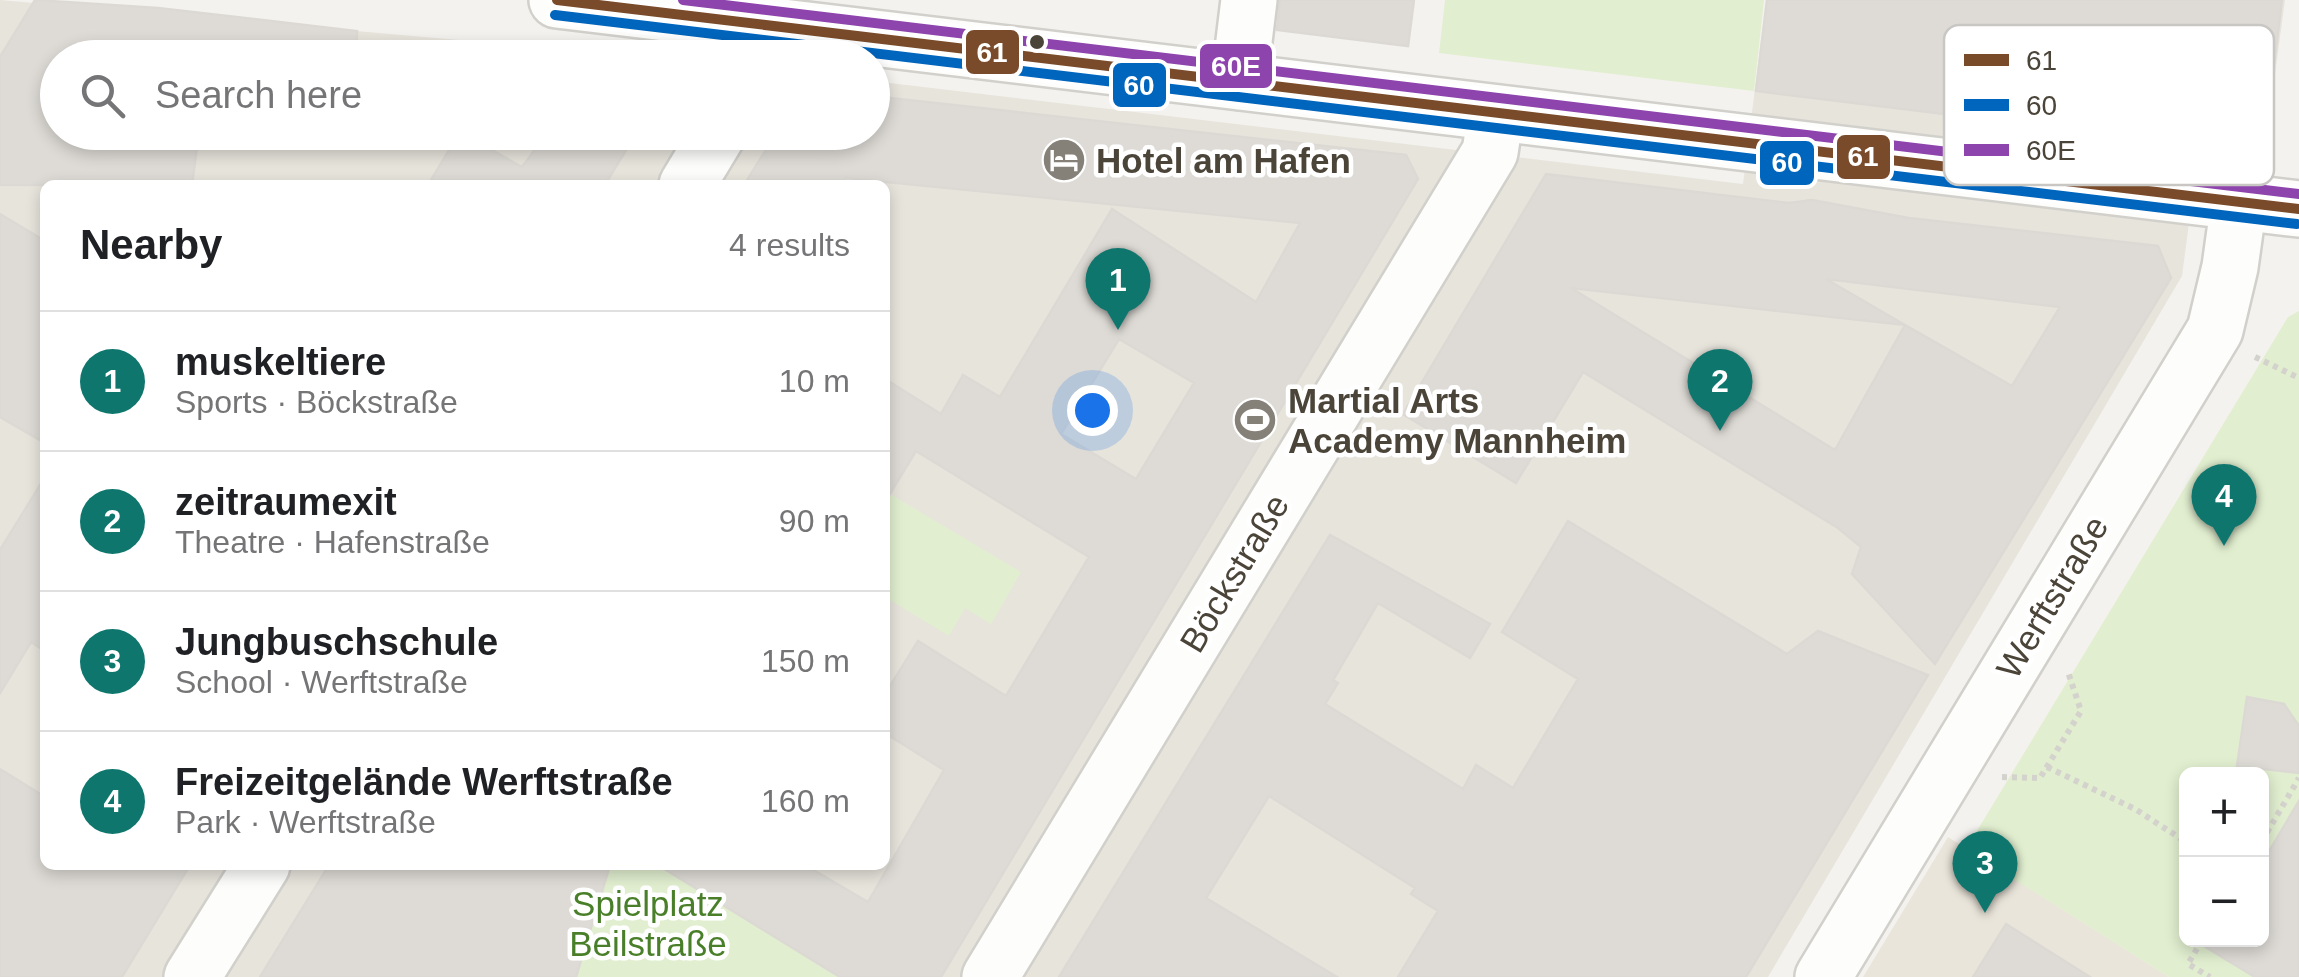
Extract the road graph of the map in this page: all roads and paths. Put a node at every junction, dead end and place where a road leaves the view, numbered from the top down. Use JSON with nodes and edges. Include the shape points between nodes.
{"nodes":[{"id":1,"x":557,"y":0,"type":"edge"},
{"id":2,"x":1249,"y":0,"type":"edge"},
{"id":3,"x":782,"y":28,"type":"edge"},
{"id":4,"x":884,"y":40,"type":"edge"},
{"id":5,"x":890,"y":41,"type":"edge"},
{"id":6,"x":1239,"y":82,"type":"junction"},
{"id":7,"x":1496,"y":113,"type":"junction"},
{"id":8,"x":708,"y":150,"type":"edge"},
{"id":9,"x":1944,"y":167,"type":"edge"},
{"id":10,"x":689,"y":180,"type":"edge"},
{"id":11,"x":2097,"y":185,"type":"edge"},
{"id":12,"x":2239,"y":202,"type":"junction"},
{"id":13,"x":2299,"y":209,"type":"edge"},
{"id":14,"x":2047,"y":767,"type":"dead end"},
{"id":15,"x":2299,"y":778,"type":"edge"},
{"id":16,"x":2269,"y":828,"type":"edge"},
{"id":17,"x":2179,"y":837,"type":"edge"},
{"id":18,"x":259,"y":870,"type":"edge"},
{"id":19,"x":2198,"y":947,"type":"edge"},
{"id":20,"x":192,"y":977,"type":"edge"},
{"id":21,"x":990,"y":977,"type":"edge"},
{"id":22,"x":1823,"y":977,"type":"edge"},
{"id":23,"x":2210,"y":977,"type":"edge"}],
"edges":[{"from":1,"to":3,"type":"street"},
{"from":2,"to":6,"type":"street"},
{"from":3,"to":4,"type":"street"},
{"from":5,"to":6,"type":"street"},
{"from":6,"to":7,"type":"street"},
{"from":7,"to":9,"type":"street"},
{"from":7,"to":21,"type":"street","name":"Böckstraße","via":[[1490,152]]},
{"from":8,"to":10,"type":"street"},
{"from":11,"to":12,"type":"street"},
{"from":12,"to":13,"type":"street"},
{"from":12,"to":22,"type":"street","name":"Werftstraße","via":[[2215,330]]},
{"from":14,"to":17,"type":"path"},
{"from":15,"to":16,"type":"path"},
{"from":18,"to":20,"type":"street"},
{"from":19,"to":23,"type":"path","via":[[2188,964]]}]}
